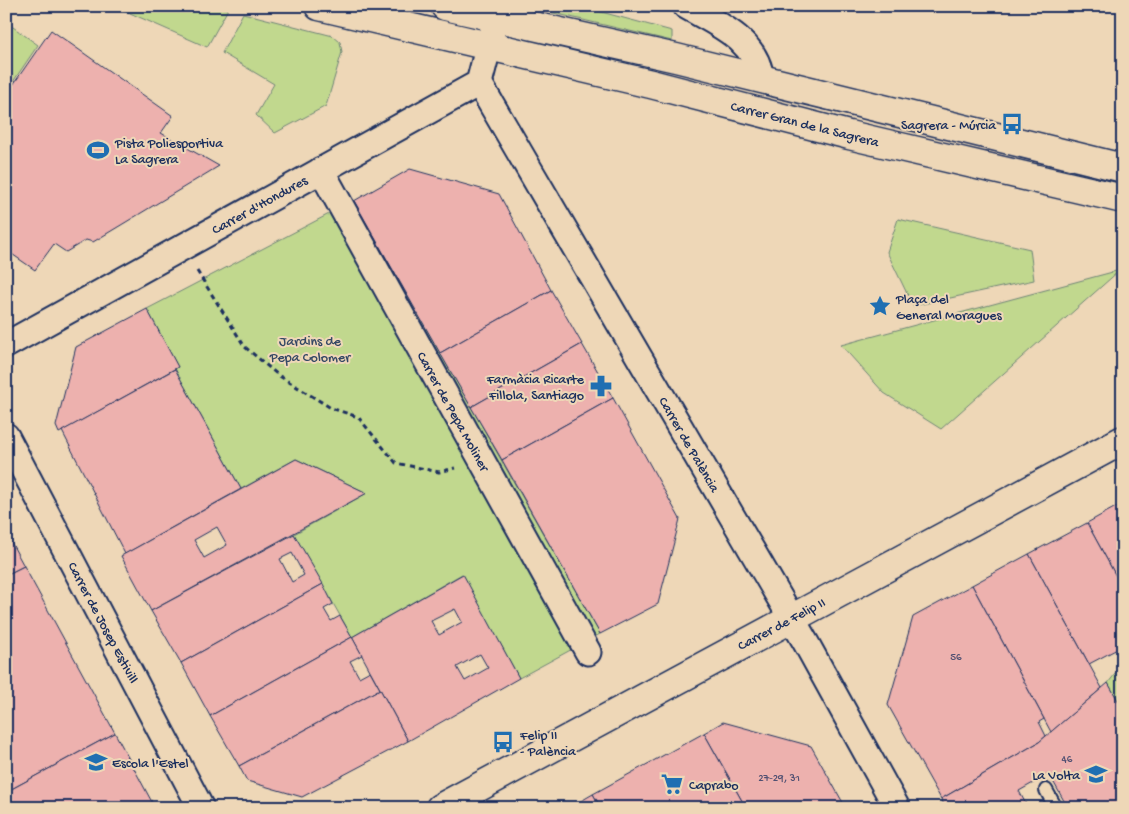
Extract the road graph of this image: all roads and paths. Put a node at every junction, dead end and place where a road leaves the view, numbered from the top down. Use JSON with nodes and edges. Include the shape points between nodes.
{"nodes":[{"id":1,"x":319,"y":6,"type":"edge"},
{"id":2,"x":445,"y":6,"type":"edge"},
{"id":3,"x":686,"y":6,"type":"edge"},
{"id":4,"x":496,"y":18,"type":"junction"},
{"id":5,"x":488,"y":46,"type":"junction"},
{"id":6,"x":761,"y":79,"type":"junction"},
{"id":7,"x":479,"y":83,"type":"junction"},
{"id":8,"x":1123,"y":168,"type":"edge"},
{"id":9,"x":320,"y":170,"type":"junction"},
{"id":10,"x":1123,"y":199,"type":"edge"},
{"id":11,"x":197,"y":271,"type":"dead end"},
{"id":12,"x":6,"y":345,"type":"edge"},
{"id":13,"x":6,"y":436,"type":"edge"},
{"id":14,"x":1123,"y":440,"type":"edge"},
{"id":15,"x":482,"y":461,"type":"junction"},
{"id":16,"x":791,"y":618,"type":"junction"},
{"id":17,"x":588,"y":652,"type":"dead end"},
{"id":18,"x":1046,"y":790,"type":"dead end"},
{"id":19,"x":201,"y":808,"type":"edge"},
{"id":20,"x":440,"y":808,"type":"edge"},
{"id":21,"x":897,"y":808,"type":"edge"},
{"id":22,"x":1056,"y":808,"type":"edge"}],
"edges":[{"from":1,"to":5,"type":"street","name":"Carrer Gran de la Sagrera"},
{"from":2,"to":4,"type":"street"},
{"from":3,"to":6,"type":"street","via":[[744,42],[755,55]]},
{"from":4,"to":5,"type":"street"},
{"from":4,"to":6,"type":"street"},
{"from":5,"to":7,"type":"street"},
{"from":5,"to":10,"type":"street","name":"Carrer Gran de la Sagrera"},
{"from":6,"to":8,"type":"street"},
{"from":7,"to":9,"type":"street","name":"Carrer d'Hondures"},
{"from":7,"to":16,"type":"street","name":"Carrer de Palència"},
{"from":9,"to":12,"type":"street","name":"Carrer d'Hondures"},
{"from":9,"to":15,"type":"street","name":"Carrer de Pepa Moliner"},
{"from":11,"to":15,"type":"path","via":[[245,347],[278,375],[332,408],[358,417],[396,463],[439,472]]},
{"from":13,"to":19,"type":"street","name":"Carrer de Josep Estivill"},
{"from":14,"to":16,"type":"street","name":"Carrer de Felip II"},
{"from":15,"to":17,"type":"street","name":"Carrer de Pepa Moliner"},
{"from":16,"to":20,"type":"street","name":"Carrer de Felip II"},
{"from":16,"to":21,"type":"street","name":"Carrer de Palència"},
{"from":18,"to":22,"type":"lane"}]}
